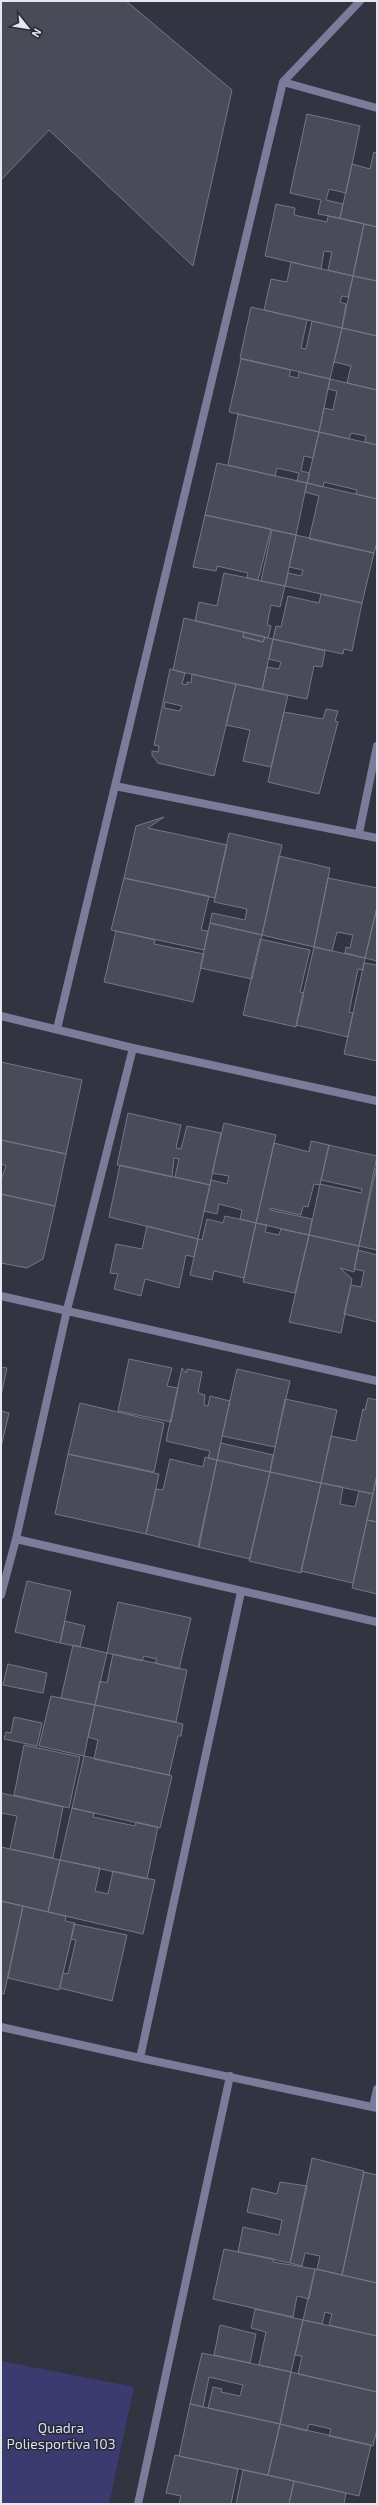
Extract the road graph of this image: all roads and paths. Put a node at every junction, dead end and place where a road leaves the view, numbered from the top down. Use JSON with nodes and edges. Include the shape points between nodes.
{"nodes":[{"id":1,"x":360,"y":1,"type":"edge"},
{"id":2,"x":283,"y":82,"type":"junction"},
{"id":3,"x":377,"y":108,"type":"edge"},
{"id":4,"x":377,"y":746,"type":"edge"},
{"id":5,"x":115,"y":786,"type":"junction"},
{"id":6,"x":359,"y":834,"type":"junction"},
{"id":7,"x":377,"y":838,"type":"edge"},
{"id":8,"x":1,"y":1016,"type":"edge"},
{"id":9,"x":57,"y":1029,"type":"junction"},
{"id":10,"x":133,"y":1048,"type":"junction"},
{"id":11,"x":377,"y":1101,"type":"edge"},
{"id":12,"x":1,"y":1296,"type":"edge"},
{"id":13,"x":67,"y":1310,"type":"junction"},
{"id":14,"x":377,"y":1381,"type":"edge"},
{"id":15,"x":16,"y":1539,"type":"junction"},
{"id":16,"x":241,"y":1592,"type":"junction"},
{"id":17,"x":1,"y":1595,"type":"edge"},
{"id":18,"x":377,"y":1622,"type":"edge"},
{"id":19,"x":1,"y":2027,"type":"edge"},
{"id":20,"x":140,"y":2058,"type":"junction"},
{"id":21,"x":230,"y":2076,"type":"junction"},
{"id":22,"x":377,"y":2089,"type":"edge"},
{"id":23,"x":375,"y":2107,"type":"edge"},
{"id":24,"x":138,"y":2504,"type":"edge"}],
"edges":[{"from":1,"to":2,"type":"street"},
{"from":2,"to":3,"type":"street"},
{"from":2,"to":5,"type":"street"},
{"from":4,"to":6,"type":"street"},
{"from":5,"to":6,"type":"street"},
{"from":5,"to":9,"type":"street"},
{"from":6,"to":7,"type":"street"},
{"from":8,"to":9,"type":"street"},
{"from":9,"to":10,"type":"street"},
{"from":10,"to":11,"type":"street"},
{"from":10,"to":13,"type":"street"},
{"from":12,"to":13,"type":"street"},
{"from":13,"to":14,"type":"street"},
{"from":13,"to":15,"type":"street"},
{"from":15,"to":16,"type":"street"},
{"from":15,"to":17,"type":"street"},
{"from":16,"to":18,"type":"street"},
{"from":16,"to":20,"type":"street"},
{"from":19,"to":20,"type":"street"},
{"from":20,"to":21,"type":"street"},
{"from":21,"to":23,"type":"street"},
{"from":21,"to":24,"type":"street"},
{"from":22,"to":23,"type":"street"}]}
